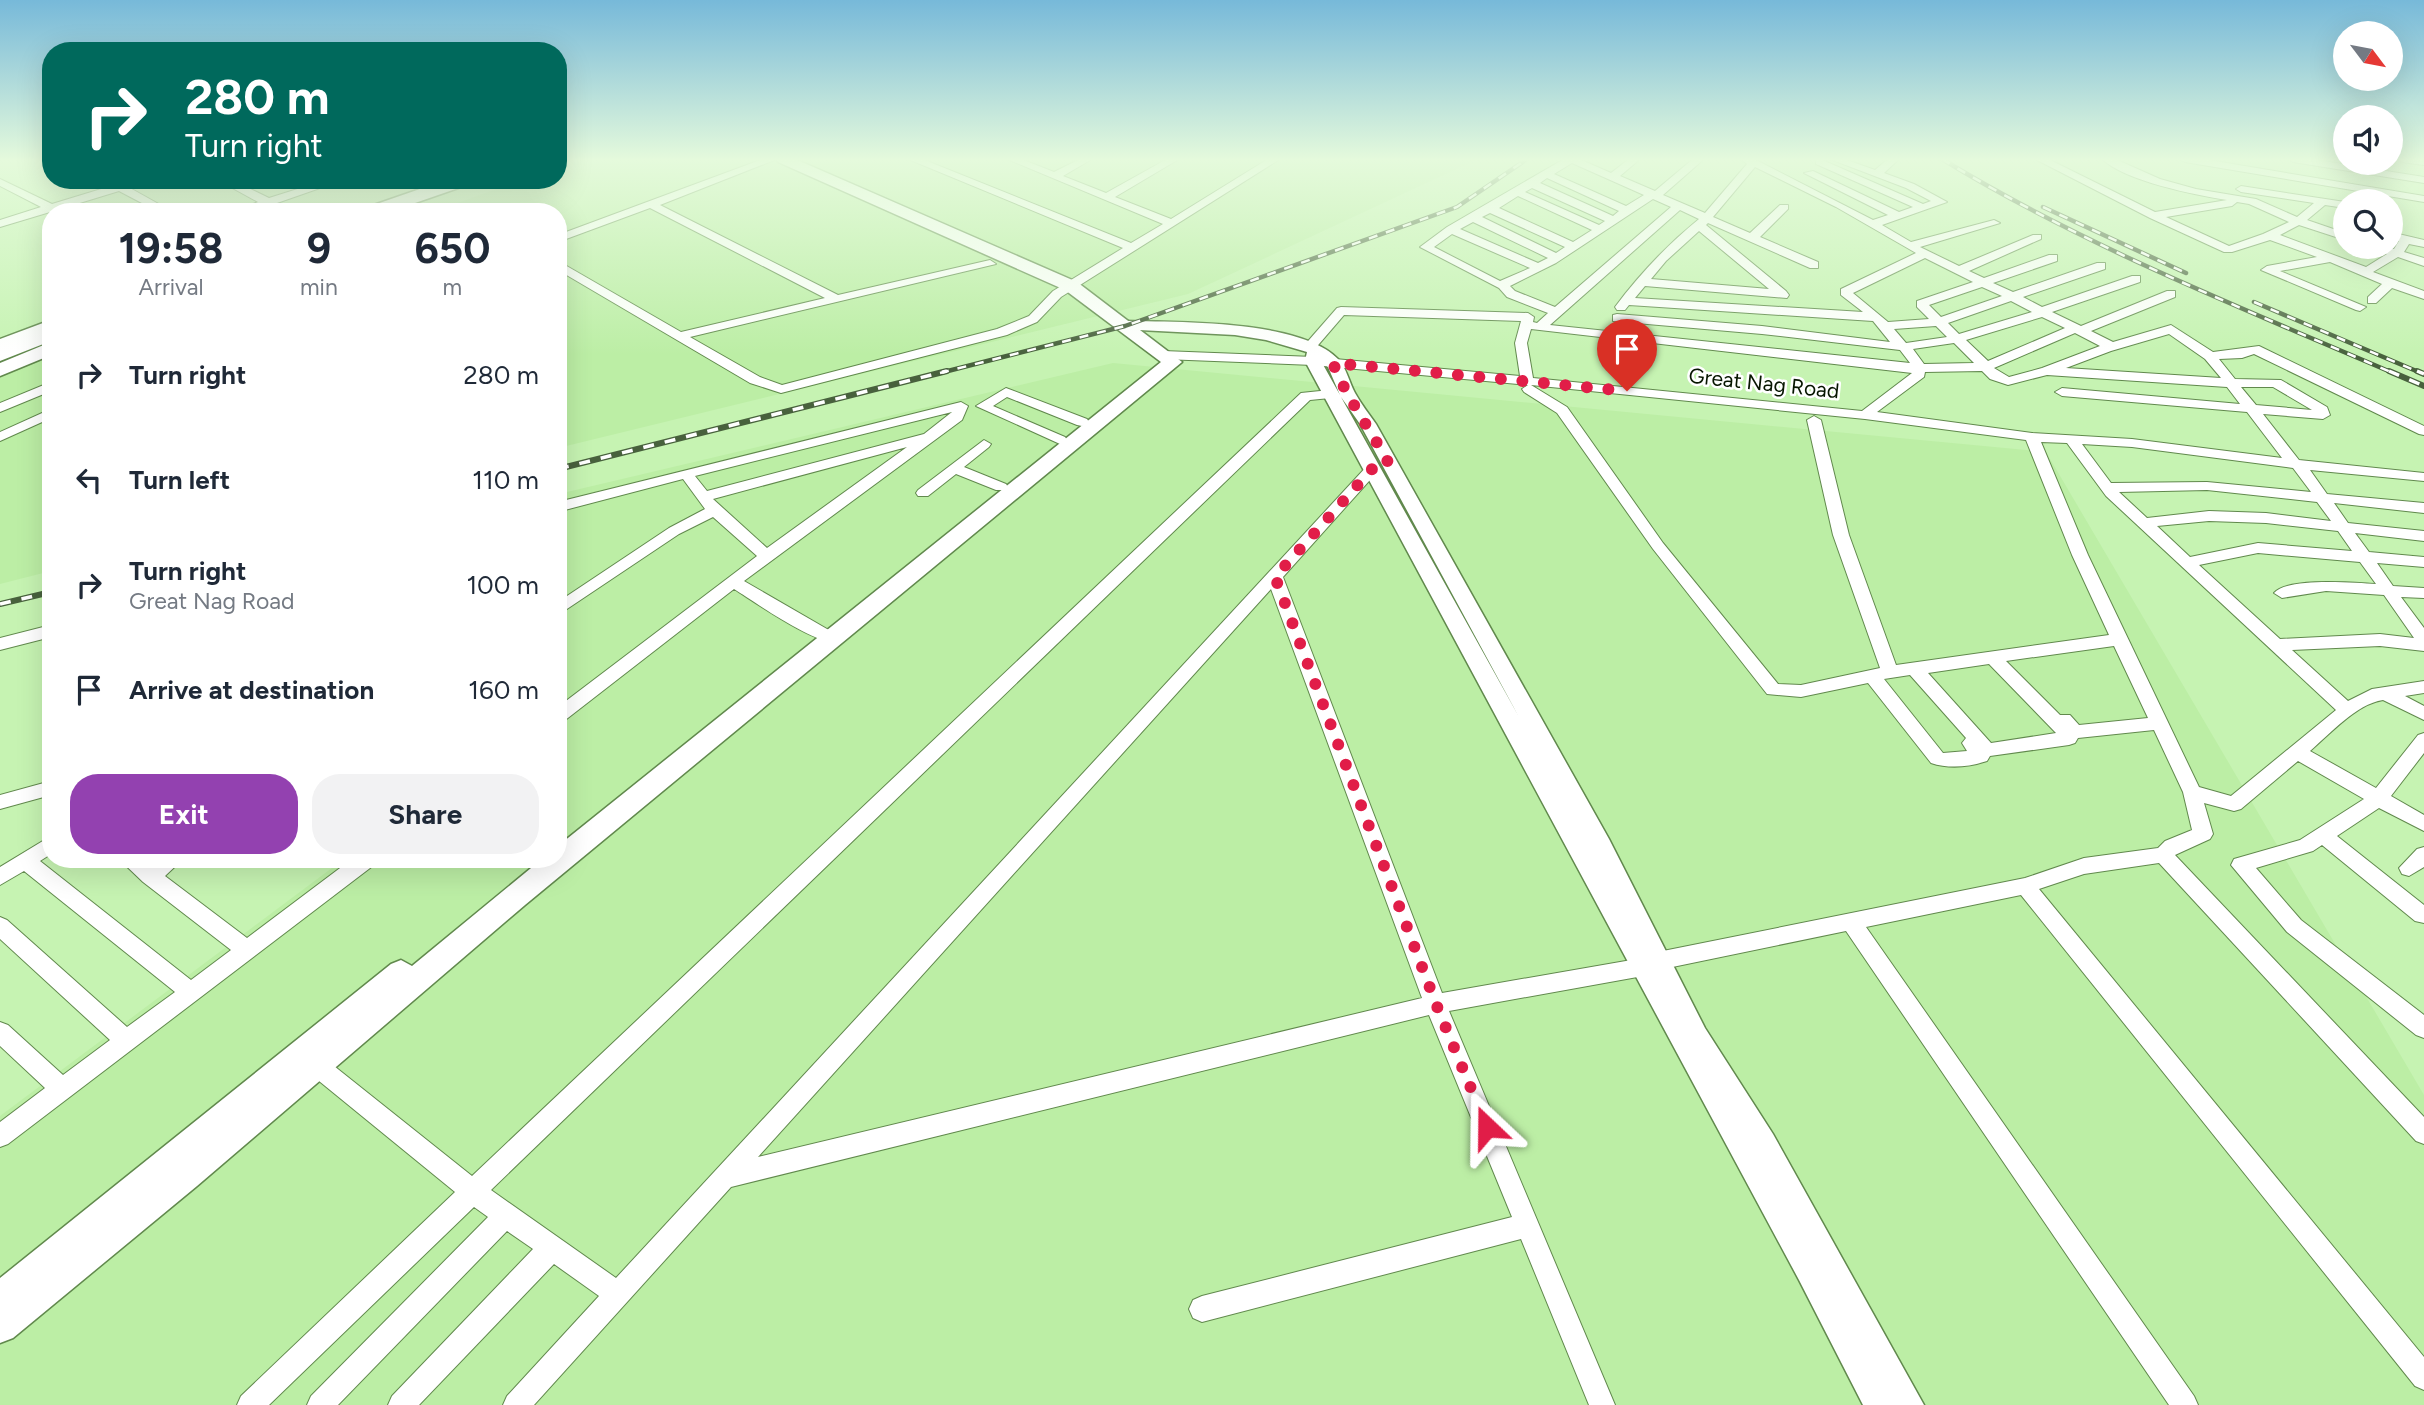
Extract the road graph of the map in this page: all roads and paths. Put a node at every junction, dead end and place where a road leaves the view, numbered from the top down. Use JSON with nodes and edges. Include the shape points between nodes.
{"nodes":[{"id":1,"x":596,"y":225,"type":"edge"},
{"id":2,"x":690,"y":225,"type":"edge"},
{"id":3,"x":908,"y":225,"type":"edge"},
{"id":4,"x":918,"y":225,"type":"edge"},
{"id":5,"x":1074,"y":225,"type":"edge"},
{"id":6,"x":1169,"y":225,"type":"edge"},
{"id":7,"x":1459,"y":225,"type":"edge"},
{"id":8,"x":1488,"y":225,"type":"edge"},
{"id":9,"x":1525,"y":225,"type":"edge"},
{"id":10,"x":1553,"y":225,"type":"edge"},
{"id":11,"x":1589,"y":225,"type":"edge"},
{"id":12,"x":1606,"y":225,"type":"edge"},
{"id":13,"x":1657,"y":225,"type":"edge"},
{"id":14,"x":1699,"y":225,"type":"edge"},
{"id":15,"x":1707,"y":225,"type":"edge"},
{"id":16,"x":1714,"y":225,"type":"edge"},
{"id":17,"x":1766,"y":225,"type":"edge"},
{"id":18,"x":1873,"y":225,"type":"edge"},
{"id":19,"x":1987,"y":225,"type":"edge"},
{"id":20,"x":2173,"y":225,"type":"edge"},
{"id":21,"x":2296,"y":225,"type":"edge"},
{"id":22,"x":2308,"y":225,"type":"edge"},
{"id":23,"x":1451,"y":229,"type":"junction"},
{"id":24,"x":1599,"y":229,"type":"junction"},
{"id":25,"x":2333,"y":233,"type":"edge"},
{"id":26,"x":567,"y":236,"type":"edge"},
{"id":27,"x":1753,"y":237,"type":"junction"},
{"id":28,"x":2037,"y":237,"type":"dead end"},
{"id":29,"x":2274,"y":237,"type":"junction"},
{"id":30,"x":2403,"y":238,"type":"edge"},
{"id":31,"x":1584,"y":239,"type":"junction"},
{"id":32,"x":2406,"y":239,"type":"junction"},
{"id":33,"x":2424,"y":243,"type":"edge"},
{"id":34,"x":2403,"y":244,"type":"edge"},
{"id":35,"x":1572,"y":246,"type":"junction"},
{"id":36,"x":1910,"y":246,"type":"junction"},
{"id":37,"x":1132,"y":248,"type":"junction"},
{"id":38,"x":1926,"y":253,"type":"junction"},
{"id":39,"x":2403,"y":255,"type":"edge"},
{"id":40,"x":1556,"y":257,"type":"junction"},
{"id":41,"x":2053,"y":258,"type":"dead end"},
{"id":42,"x":2330,"y":258,"type":"junction"},
{"id":43,"x":2387,"y":259,"type":"edge"},
{"id":44,"x":2424,"y":262,"type":"edge"},
{"id":45,"x":990,"y":264,"type":"junction"},
{"id":46,"x":1814,"y":265,"type":"dead end"},
{"id":47,"x":2101,"y":266,"type":"dead end"},
{"id":48,"x":1539,"y":268,"type":"junction"},
{"id":49,"x":567,"y":270,"type":"edge"},
{"id":50,"x":1960,"y":270,"type":"junction"},
{"id":51,"x":2367,"y":271,"type":"junction"},
{"id":52,"x":2136,"y":279,"type":"dead end"},
{"id":53,"x":1641,"y":282,"type":"junction"},
{"id":54,"x":1986,"y":283,"type":"junction"},
{"id":55,"x":2390,"y":283,"type":"junction"},
{"id":56,"x":1502,"y":285,"type":"junction"},
{"id":57,"x":1064,"y":290,"type":"junction"},
{"id":58,"x":1782,"y":294,"type":"junction"},
{"id":59,"x":2171,"y":294,"type":"dead end"},
{"id":60,"x":2424,"y":295,"type":"edge"},
{"id":61,"x":2014,"y":297,"type":"junction"},
{"id":62,"x":834,"y":298,"type":"junction"},
{"id":63,"x":2372,"y":300,"type":"dead end"},
{"id":64,"x":1624,"y":301,"type":"junction"},
{"id":65,"x":2360,"y":307,"type":"dead end"},
{"id":66,"x":1557,"y":312,"type":"junction"},
{"id":67,"x":2043,"y":312,"type":"junction"},
{"id":68,"x":1808,"y":314,"type":"junction"},
{"id":69,"x":1617,"y":318,"type":"junction"},
{"id":70,"x":1117,"y":321,"type":"junction"},
{"id":71,"x":1880,"y":322,"type":"junction"},
{"id":72,"x":1939,"y":322,"type":"junction"},
{"id":73,"x":1526,"y":325,"type":"junction"},
{"id":74,"x":1540,"y":327,"type":"junction"},
{"id":75,"x":2078,"y":329,"type":"junction"},
{"id":76,"x":42,"y":330,"type":"edge"},
{"id":77,"x":679,"y":336,"type":"junction"},
{"id":78,"x":1614,"y":337,"type":"junction"},
{"id":79,"x":42,"y":338,"type":"edge"},
{"id":80,"x":1957,"y":339,"type":"junction"},
{"id":81,"x":0,"y":346,"type":"edge"},
{"id":82,"x":2112,"y":346,"type":"junction"},
{"id":83,"x":1903,"y":347,"type":"junction"},
{"id":84,"x":42,"y":348,"type":"edge"},
{"id":85,"x":42,"y":349,"type":"edge"},
{"id":86,"x":0,"y":355,"type":"edge"},
{"id":87,"x":2210,"y":356,"type":"junction"},
{"id":88,"x":1168,"y":359,"type":"junction"},
{"id":89,"x":1320,"y":360,"type":"junction"},
{"id":90,"x":0,"y":364,"type":"edge"},
{"id":91,"x":1986,"y":367,"type":"junction"},
{"id":92,"x":1918,"y":368,"type":"junction"},
{"id":93,"x":0,"y":370,"type":"edge"},
{"id":94,"x":2047,"y":371,"type":"junction"},
{"id":95,"x":2231,"y":383,"type":"junction"},
{"id":96,"x":1528,"y":385,"type":"junction"},
{"id":97,"x":42,"y":390,"type":"edge"},
{"id":98,"x":2063,"y":392,"type":"dead end"},
{"id":99,"x":1338,"y":393,"type":"junction"},
{"id":100,"x":0,"y":408,"type":"edge"},
{"id":101,"x":2253,"y":411,"type":"junction"},
{"id":102,"x":42,"y":417,"type":"edge"},
{"id":103,"x":1814,"y":420,"type":"junction"},
{"id":104,"x":1866,"y":420,"type":"junction"},
{"id":105,"x":1082,"y":422,"type":"junction"},
{"id":106,"x":2424,"y":431,"type":"edge"},
{"id":107,"x":839,"y":435,"type":"junction"},
{"id":108,"x":933,"y":436,"type":"junction"},
{"id":109,"x":0,"y":437,"type":"edge"},
{"id":110,"x":2032,"y":437,"type":"junction"},
{"id":111,"x":1060,"y":440,"type":"junction"},
{"id":112,"x":2072,"y":441,"type":"junction"},
{"id":113,"x":984,"y":444,"type":"dead end"},
{"id":114,"x":849,"y":458,"type":"junction"},
{"id":115,"x":2296,"y":464,"type":"junction"},
{"id":116,"x":1381,"y":466,"type":"junction"},
{"id":117,"x":954,"y":468,"type":"junction"},
{"id":118,"x":686,"y":474,"type":"junction"},
{"id":119,"x":2424,"y":477,"type":"edge"},
{"id":120,"x":1001,"y":487,"type":"junction"},
{"id":121,"x":2108,"y":488,"type":"junction"},
{"id":122,"x":923,"y":493,"type":"dead end"},
{"id":123,"x":702,"y":497,"type":"junction"},
{"id":124,"x":2321,"y":497,"type":"junction"},
{"id":125,"x":567,"y":505,"type":"edge"},
{"id":126,"x":2424,"y":508,"type":"edge"},
{"id":127,"x":714,"y":510,"type":"junction"},
{"id":128,"x":2145,"y":523,"type":"junction"},
{"id":129,"x":2341,"y":525,"type":"junction"},
{"id":130,"x":2424,"y":536,"type":"edge"},
{"id":131,"x":2362,"y":555,"type":"junction"},
{"id":132,"x":767,"y":556,"type":"junction"},
{"id":133,"x":2188,"y":562,"type":"junction"},
{"id":134,"x":2424,"y":562,"type":"edge"},
{"id":135,"x":1275,"y":577,"type":"junction"},
{"id":136,"x":733,"y":582,"type":"junction"},
{"id":137,"x":2387,"y":589,"type":"junction"},
{"id":138,"x":2282,"y":593,"type":"dead end"},
{"id":139,"x":2424,"y":593,"type":"edge"},
{"id":140,"x":567,"y":604,"type":"edge"},
{"id":141,"x":42,"y":633,"type":"edge"},
{"id":142,"x":828,"y":636,"type":"junction"},
{"id":143,"x":2120,"y":639,"type":"junction"},
{"id":144,"x":2424,"y":642,"type":"edge"},
{"id":145,"x":0,"y":644,"type":"edge"},
{"id":146,"x":2278,"y":645,"type":"junction"},
{"id":147,"x":1998,"y":656,"type":"junction"},
{"id":148,"x":1904,"y":670,"type":"junction"},
{"id":149,"x":1872,"y":676,"type":"junction"},
{"id":150,"x":2424,"y":687,"type":"edge"},
{"id":151,"x":2385,"y":693,"type":"junction"},
{"id":152,"x":567,"y":709,"type":"edge"},
{"id":153,"x":2347,"y":710,"type":"junction"},
{"id":154,"x":2424,"y":714,"type":"edge"},
{"id":155,"x":2160,"y":723,"type":"junction"},
{"id":156,"x":2424,"y":741,"type":"edge"},
{"id":157,"x":2296,"y":752,"type":"junction"},
{"id":158,"x":42,"y":790,"type":"edge"},
{"id":159,"x":2193,"y":792,"type":"junction"},
{"id":160,"x":2378,"y":799,"type":"junction"},
{"id":161,"x":0,"y":802,"type":"edge"},
{"id":162,"x":2424,"y":824,"type":"edge"},
{"id":163,"x":2323,"y":835,"type":"junction"},
{"id":164,"x":567,"y":838,"type":"edge"},
{"id":165,"x":42,"y":850,"type":"edge"},
{"id":166,"x":567,"y":854,"type":"edge"},
{"id":167,"x":2163,"y":855,"type":"junction"},
{"id":168,"x":24,"y":861,"type":"junction"},
{"id":169,"x":140,"y":868,"type":"edge"},
{"id":170,"x":161,"y":868,"type":"edge"},
{"id":171,"x":356,"y":868,"type":"edge"},
{"id":172,"x":529,"y":868,"type":"edge"},
{"id":173,"x":550,"y":868,"type":"edge"},
{"id":174,"x":150,"y":876,"type":"junction"},
{"id":175,"x":0,"y":877,"type":"edge"},
{"id":176,"x":2025,"y":886,"type":"junction"},
{"id":177,"x":2422,"y":915,"type":"dead end"},
{"id":178,"x":1851,"y":922,"type":"junction"},
{"id":179,"x":0,"y":926,"type":"edge"},
{"id":180,"x":247,"y":950,"type":"junction"},
{"id":181,"x":1651,"y":964,"type":"junction"},
{"id":182,"x":191,"y":992,"type":"junction"},
{"id":183,"x":1436,"y":1004,"type":"junction"},
{"id":184,"x":2424,"y":1028,"type":"edge"},
{"id":185,"x":0,"y":1032,"type":"edge"},
{"id":186,"x":127,"y":1041,"type":"junction"},
{"id":187,"x":316,"y":1065,"type":"junction"},
{"id":188,"x":62,"y":1089,"type":"junction"},
{"id":189,"x":2424,"y":1133,"type":"edge"},
{"id":190,"x":0,"y":1136,"type":"edge"},
{"id":191,"x":177,"y":1169,"type":"junction"},
{"id":192,"x":724,"y":1177,"type":"junction"},
{"id":193,"x":473,"y":1192,"type":"junction"},
{"id":194,"x":506,"y":1215,"type":"junction"},
{"id":195,"x":1528,"y":1225,"type":"junction"},
{"id":196,"x":552,"y":1248,"type":"junction"},
{"id":197,"x":617,"y":1294,"type":"junction"},
{"id":198,"x":0,"y":1300,"type":"edge"},
{"id":199,"x":1202,"y":1309,"type":"dead end"},
{"id":200,"x":0,"y":1325,"type":"edge"},
{"id":201,"x":2424,"y":1377,"type":"edge"},
{"id":202,"x":251,"y":1405,"type":"edge"},
{"id":203,"x":320,"y":1405,"type":"edge"},
{"id":204,"x":401,"y":1405,"type":"edge"},
{"id":205,"x":516,"y":1405,"type":"edge"},
{"id":206,"x":1602,"y":1405,"type":"edge"},
{"id":207,"x":1880,"y":1405,"type":"edge"},
{"id":208,"x":1908,"y":1405,"type":"edge"},
{"id":209,"x":2185,"y":1405,"type":"edge"}],
"edges":[{"from":1,"to":26,"type":"street"},
{"from":2,"to":62,"type":"street"},
{"from":3,"to":45,"type":"main road"},
{"from":4,"to":57,"type":"main road"},
{"from":5,"to":37,"type":"street"},
{"from":6,"to":37,"type":"street"},
{"from":7,"to":23,"type":"street"},
{"from":8,"to":40,"type":"street"},
{"from":9,"to":35,"type":"street"},
{"from":10,"to":31,"type":"street"},
{"from":11,"to":24,"type":"street"},
{"from":12,"to":24,"type":"street"},
{"from":13,"to":66,"type":"street"},
{"from":14,"to":53,"type":"street"},
{"from":15,"to":58,"type":"street"},
{"from":16,"to":27,"type":"street"},
{"from":17,"to":27,"type":"street"},
{"from":18,"to":36,"type":"street"},
{"from":19,"to":36,"type":"street"},
{"from":20,"to":29,"type":"street","via":[[2228,250]]},
{"from":21,"to":29,"type":"street"},
{"from":22,"to":25,"type":"street"},
{"from":23,"to":48,"type":"street"},
{"from":23,"to":56,"type":"street","via":[[1426,247]]},
{"from":24,"to":31,"type":"street"},
{"from":27,"to":46,"type":"street"},
{"from":28,"to":50,"type":"street"},
{"from":29,"to":42,"type":"street"},
{"from":30,"to":32,"type":"street"},
{"from":31,"to":35,"type":"street"},
{"from":32,"to":33,"type":"street"},
{"from":32,"to":34,"type":"street"},
{"from":35,"to":40,"type":"street"},
{"from":36,"to":38,"type":"street"},
{"from":37,"to":57,"type":"street"},
{"from":38,"to":50,"type":"street"},
{"from":38,"to":71,"type":"street","via":[[1845,292]]},
{"from":39,"to":44,"type":"street"},
{"from":40,"to":48,"type":"street"},
{"from":41,"to":54,"type":"street"},
{"from":42,"to":51,"type":"street"},
{"from":42,"to":65,"type":"street","via":[[2267,270]]},
{"from":43,"to":51,"type":"street"},
{"from":45,"to":57,"type":"main road"},
{"from":45,"to":62,"type":"street"},
{"from":47,"to":61,"type":"street"},
{"from":48,"to":56,"type":"street"},
{"from":49,"to":77,"type":"street"},
{"from":50,"to":54,"type":"street"},
{"from":51,"to":55,"type":"street","via":[[2364,273]]},
{"from":52,"to":67,"type":"street"},
{"from":53,"to":58,"type":"street"},
{"from":53,"to":64,"type":"street"},
{"from":54,"to":61,"type":"street"},
{"from":54,"to":72,"type":"street","via":[[1921,304]]},
{"from":55,"to":60,"type":"street"},
{"from":55,"to":63,"type":"street"},
{"from":56,"to":66,"type":"street","via":[[1511,294]]},
{"from":57,"to":70,"type":"main road","via":[[1075,304]]},
{"from":57,"to":77,"type":"street","via":[[1033,319],[1002,332],[781,389],[755,380]]},
{"from":58,"to":68,"type":"street"},
{"from":59,"to":75,"type":"street"},
{"from":61,"to":67,"type":"street"},
{"from":61,"to":72,"type":"street"},
{"from":62,"to":77,"type":"street"},
{"from":64,"to":68,"type":"street"},
{"from":64,"to":69,"type":"street"},
{"from":66,"to":74,"type":"street"},
{"from":67,"to":75,"type":"street"},
{"from":67,"to":80,"type":"street"},
{"from":68,"to":71,"type":"street"},
{"from":69,"to":78,"type":"street"},
{"from":69,"to":83,"type":"street"},
{"from":70,"to":88,"type":"main road"},
{"from":70,"to":89,"type":"street","via":[[1280,339]]},
{"from":71,"to":72,"type":"street"},
{"from":71,"to":83,"type":"street"},
{"from":72,"to":80,"type":"street"},
{"from":73,"to":74,"type":"street"},
{"from":73,"to":89,"type":"street","via":[[1528,317],[1341,312]]},
{"from":73,"to":96,"type":"street","via":[[1521,343]]},
{"from":74,"to":78,"type":"street"},
{"from":75,"to":82,"type":"street"},
{"from":75,"to":91,"type":"street"},
{"from":76,"to":81,"type":"main road"},
{"from":78,"to":92,"type":"street"},
{"from":79,"to":86,"type":"highway"},
{"from":80,"to":83,"type":"street"},
{"from":80,"to":91,"type":"street"},
{"from":82,"to":87,"type":"street","via":[[2171,329]]},
{"from":82,"to":94,"type":"street"},
{"from":83,"to":92,"type":"street","via":[[1916,359]]},
{"from":84,"to":90,"type":"highway"},
{"from":85,"to":93,"type":"main road"},
{"from":87,"to":95,"type":"street"},
{"from":87,"to":106,"type":"street","via":[[2254,349]]},
{"from":88,"to":89,"type":"street"},
{"from":88,"to":105,"type":"main road"},
{"from":88,"to":142,"type":"main road"},
{"from":89,"to":96,"type":"street"},
{"from":89,"to":99,"type":"street"},
{"from":91,"to":92,"type":"street"},
{"from":91,"to":94,"type":"street","via":[[2008,382]]},
{"from":92,"to":104,"type":"street","via":[[1919,374]]},
{"from":94,"to":95,"type":"street"},
{"from":95,"to":101,"type":"street"},
{"from":95,"to":101,"type":"street","via":[[2276,383],[2322,410],[2323,415]]},
{"from":96,"to":103,"type":"street"},
{"from":96,"to":104,"type":"street","name":"Great Nag Road"},
{"from":96,"to":149,"type":"street","via":[[1562,410],[1658,546],[1773,690],[1801,691]]},
{"from":97,"to":100,"type":"street"},
{"from":98,"to":101,"type":"street"},
{"from":99,"to":116,"type":"street"},
{"from":99,"to":193,"type":"street","via":[[1306,396]]},
{"from":101,"to":115,"type":"street"},
{"from":102,"to":109,"type":"street"},
{"from":103,"to":104,"type":"street"},
{"from":103,"to":148,"type":"street","via":[[1840,535]]},
{"from":104,"to":110,"type":"street","via":[[1880,427],[1899,420]]},
{"from":105,"to":111,"type":"main road"},
{"from":105,"to":111,"type":"street","via":[[1006,392],[984,406]]},
{"from":107,"to":108,"type":"street","via":[[961,406],[957,418]]},
{"from":107,"to":114,"type":"street"},
{"from":107,"to":118,"type":"street"},
{"from":108,"to":114,"type":"street"},
{"from":108,"to":132,"type":"street"},
{"from":110,"to":112,"type":"street"},
{"from":110,"to":143,"type":"street"},
{"from":111,"to":120,"type":"main road"},
{"from":112,"to":115,"type":"street","via":[[2133,443]]},
{"from":112,"to":121,"type":"street"},
{"from":113,"to":117,"type":"street"},
{"from":114,"to":123,"type":"street"},
{"from":115,"to":119,"type":"street"},
{"from":115,"to":124,"type":"street"},
{"from":116,"to":135,"type":"street"},
{"from":116,"to":181,"type":"street","via":[[1601,846]]},
{"from":117,"to":120,"type":"street"},
{"from":117,"to":122,"type":"street"},
{"from":118,"to":123,"type":"street"},
{"from":118,"to":125,"type":"street"},
{"from":120,"to":142,"type":"main road"},
{"from":121,"to":124,"type":"street","via":[[2207,486]]},
{"from":121,"to":128,"type":"street"},
{"from":123,"to":127,"type":"street"},
{"from":124,"to":126,"type":"street"},
{"from":124,"to":129,"type":"street"},
{"from":127,"to":132,"type":"street"},
{"from":127,"to":140,"type":"street","via":[[674,531]]},
{"from":128,"to":129,"type":"street","via":[[2209,516]]},
{"from":128,"to":133,"type":"street"},
{"from":129,"to":130,"type":"street"},
{"from":129,"to":131,"type":"street"},
{"from":131,"to":133,"type":"street","via":[[2258,548]]},
{"from":131,"to":134,"type":"street"},
{"from":131,"to":137,"type":"street"},
{"from":132,"to":136,"type":"street"},
{"from":133,"to":146,"type":"street"},
{"from":135,"to":183,"type":"street"},
{"from":135,"to":192,"type":"street"},
{"from":136,"to":142,"type":"street"},
{"from":136,"to":152,"type":"street"},
{"from":137,"to":138,"type":"street","via":[[2326,586]]},
{"from":137,"to":139,"type":"street"},
{"from":137,"to":144,"type":"street"},
{"from":141,"to":145,"type":"street"},
{"from":142,"to":164,"type":"main road"},
{"from":142,"to":166,"type":"main road"},
{"from":143,"to":147,"type":"street"},
{"from":143,"to":155,"type":"street"},
{"from":144,"to":146,"type":"street"},
{"from":146,"to":153,"type":"street"},
{"from":147,"to":148,"type":"street"},
{"from":147,"to":148,"type":"street","via":[[2069,738],[1987,750]]},
{"from":147,"to":155,"type":"street","via":[[2075,732]]},
{"from":148,"to":149,"type":"street"},
{"from":148,"to":149,"type":"street","via":[[1981,756],[1937,758]]},
{"from":150,"to":151,"type":"street"},
{"from":151,"to":153,"type":"street"},
{"from":151,"to":154,"type":"street"},
{"from":153,"to":157,"type":"street"},
{"from":155,"to":159,"type":"street"},
{"from":156,"to":160,"type":"street"},
{"from":157,"to":159,"type":"street","via":[[2234,804]]},
{"from":157,"to":160,"type":"street"},
{"from":158,"to":161,"type":"street"},
{"from":159,"to":167,"type":"street","via":[[2203,834],[2172,846]]},
{"from":160,"to":162,"type":"street"},
{"from":160,"to":163,"type":"street"},
{"from":163,"to":177,"type":"street"},
{"from":163,"to":184,"type":"street","via":[[2306,846],[2241,865],[2294,926]]},
{"from":165,"to":168,"type":"street"},
{"from":167,"to":176,"type":"street","via":[[2084,866]]},
{"from":167,"to":189,"type":"street"},
{"from":168,"to":175,"type":"street"},
{"from":168,"to":182,"type":"street"},
{"from":169,"to":174,"type":"street"},
{"from":170,"to":174,"type":"street"},
{"from":171,"to":180,"type":"street"},
{"from":172,"to":191,"type":"main road"},
{"from":173,"to":187,"type":"main road"},
{"from":174,"to":180,"type":"street"},
{"from":176,"to":178,"type":"street"},
{"from":176,"to":201,"type":"street"},
{"from":178,"to":181,"type":"street"},
{"from":178,"to":209,"type":"street"},
{"from":179,"to":186,"type":"street"},
{"from":180,"to":182,"type":"street"},
{"from":181,"to":183,"type":"street"},
{"from":181,"to":207,"type":"street"},
{"from":181,"to":208,"type":"street","via":[[1763,1143]]},
{"from":182,"to":186,"type":"street"},
{"from":183,"to":192,"type":"street"},
{"from":183,"to":195,"type":"street"},
{"from":185,"to":188,"type":"street"},
{"from":186,"to":188,"type":"street"},
{"from":187,"to":191,"type":"main road"},
{"from":187,"to":193,"type":"street"},
{"from":188,"to":190,"type":"street"},
{"from":191,"to":198,"type":"main road"},
{"from":191,"to":200,"type":"main road"},
{"from":192,"to":197,"type":"street"},
{"from":193,"to":194,"type":"street"},
{"from":193,"to":202,"type":"street"},
{"from":194,"to":196,"type":"street"},
{"from":194,"to":203,"type":"street"},
{"from":195,"to":199,"type":"street"},
{"from":195,"to":206,"type":"street"},
{"from":196,"to":197,"type":"street"},
{"from":196,"to":204,"type":"street"},
{"from":197,"to":205,"type":"street"}]}
